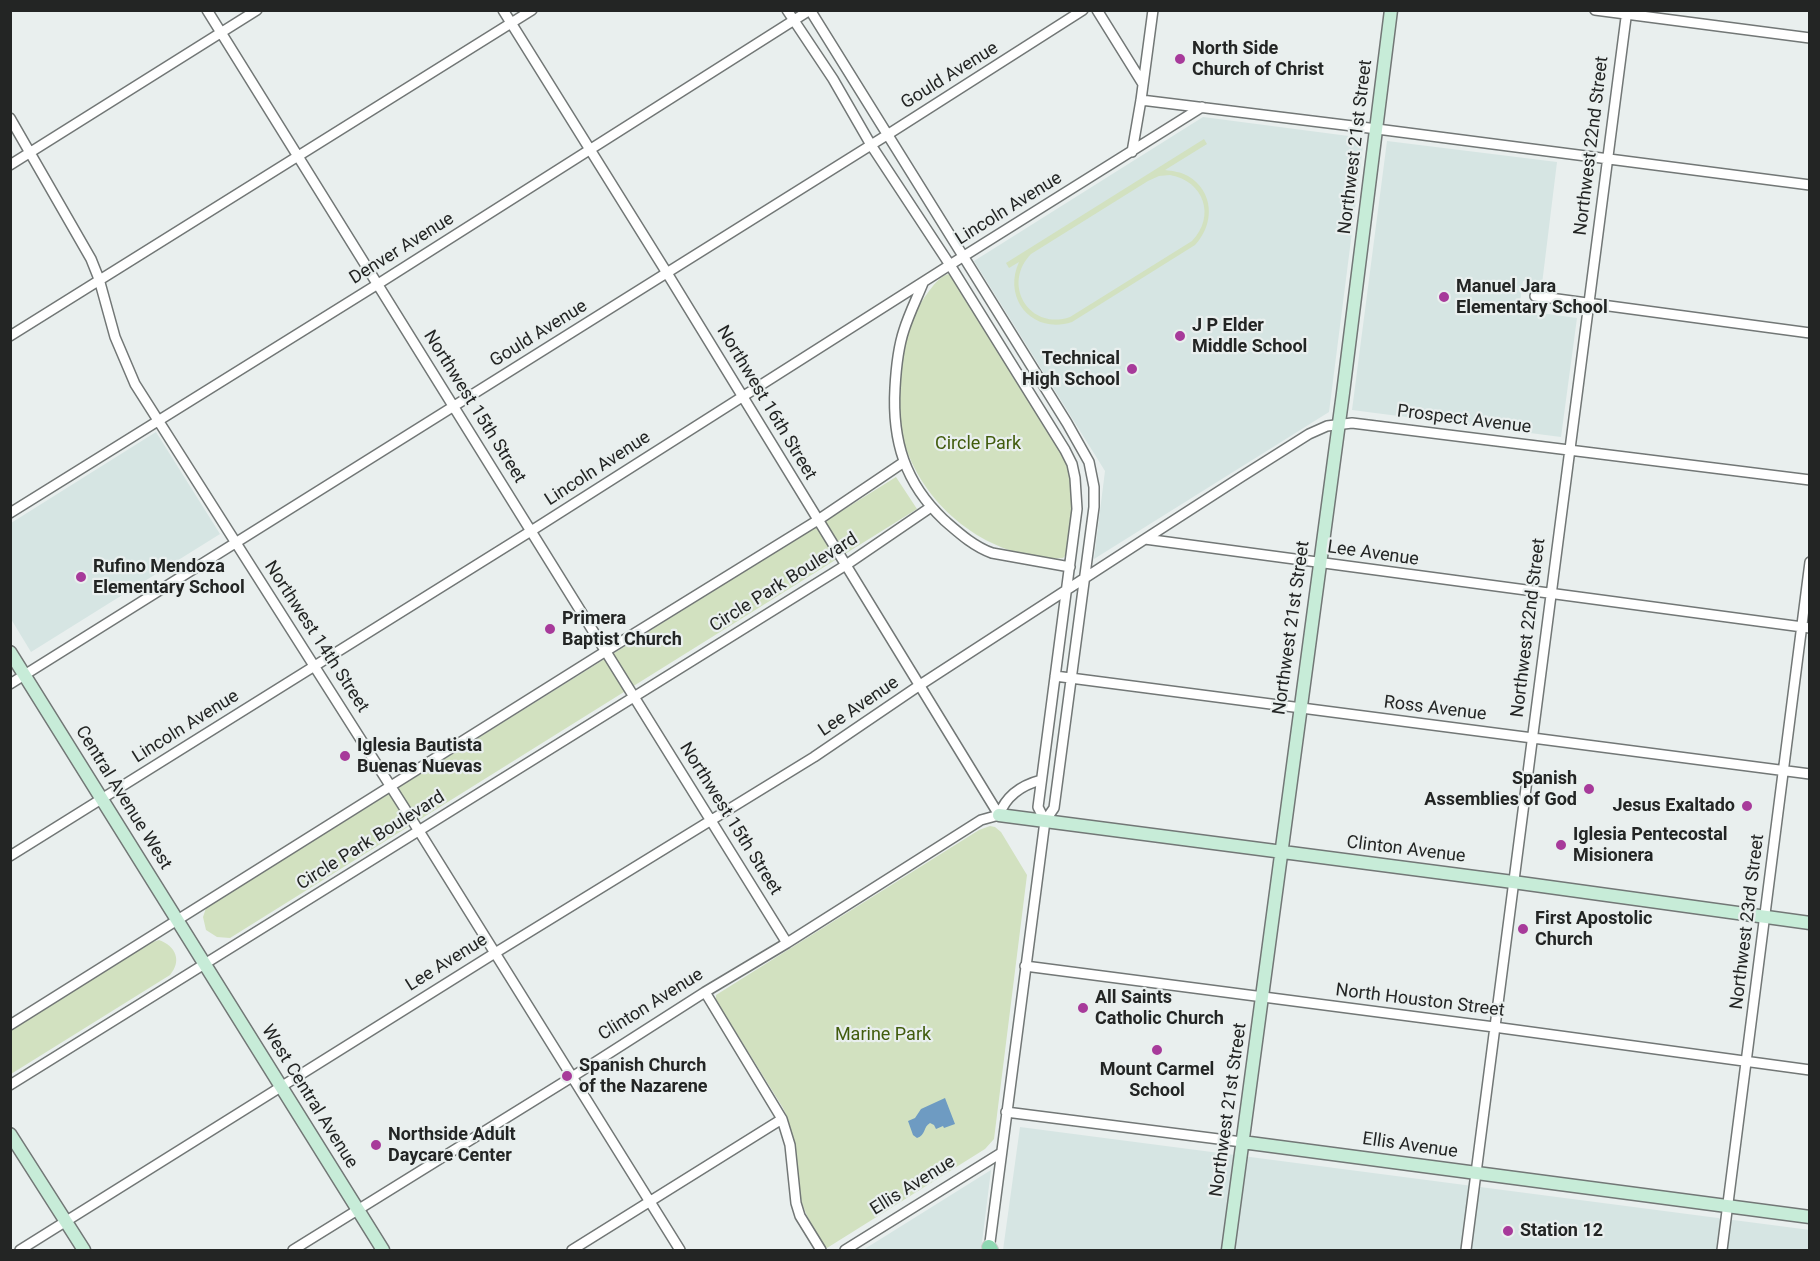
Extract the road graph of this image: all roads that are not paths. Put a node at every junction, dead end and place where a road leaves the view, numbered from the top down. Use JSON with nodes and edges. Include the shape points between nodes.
{"nodes":[{"id":1,"x":207,"y":10,"type":"edge"},
{"id":2,"x":257,"y":10,"type":"edge"},
{"id":3,"x":503,"y":10,"type":"edge"},
{"id":4,"x":532,"y":10,"type":"edge"},
{"id":5,"x":787,"y":10,"type":"edge"},
{"id":6,"x":1083,"y":10,"type":"edge"},
{"id":7,"x":1097,"y":10,"type":"edge"},
{"id":8,"x":1153,"y":10,"type":"edge"},
{"id":9,"x":1391,"y":10,"type":"edge"},
{"id":10,"x":1595,"y":10,"type":"edge"},
{"id":11,"x":810,"y":11,"type":"edge"},
{"id":12,"x":1626,"y":13,"type":"edge"},
{"id":13,"x":794,"y":21,"type":"junction"},
{"id":14,"x":511,"y":24,"type":"junction"},
{"id":15,"x":222,"y":33,"type":"junction"},
{"id":16,"x":1809,"y":38,"type":"edge"},
{"id":17,"x":1143,"y":84,"type":"junction"},
{"id":18,"x":1142,"y":100,"type":"junction"},
{"id":19,"x":1202,"y":107,"type":"junction"},
{"id":20,"x":10,"y":118,"type":"edge"},
{"id":21,"x":1377,"y":129,"type":"junction"},
{"id":22,"x":888,"y":135,"type":"junction"},
{"id":23,"x":871,"y":145,"type":"junction"},
{"id":24,"x":589,"y":149,"type":"junction"},
{"id":25,"x":1132,"y":152,"type":"junction"},
{"id":26,"x":31,"y":153,"type":"junction"},
{"id":27,"x":299,"y":157,"type":"junction"},
{"id":28,"x":1607,"y":159,"type":"junction"},
{"id":29,"x":10,"y":165,"type":"edge"},
{"id":30,"x":1809,"y":185,"type":"edge"},
{"id":31,"x":964,"y":256,"type":"junction"},
{"id":32,"x":950,"y":265,"type":"junction"},
{"id":33,"x":667,"y":273,"type":"junction"},
{"id":34,"x":99,"y":279,"type":"junction"},
{"id":35,"x":923,"y":283,"type":"junction"},
{"id":36,"x":378,"y":284,"type":"junction"},
{"id":37,"x":1535,"y":296,"type":"dead end"},
{"id":38,"x":1588,"y":304,"type":"junction"},
{"id":39,"x":1809,"y":333,"type":"edge"},
{"id":40,"x":10,"y":336,"type":"edge"},
{"id":41,"x":742,"y":396,"type":"junction"},
{"id":42,"x":454,"y":406,"type":"junction"},
{"id":43,"x":158,"y":420,"type":"junction"},
{"id":44,"x":1338,"y":424,"type":"junction"},
{"id":45,"x":1569,"y":450,"type":"junction"},
{"id":46,"x":904,"y":462,"type":"junction"},
{"id":47,"x":1809,"y":480,"type":"edge"},
{"id":48,"x":931,"y":507,"type":"junction"},
{"id":49,"x":10,"y":513,"type":"edge"},
{"id":50,"x":818,"y":520,"type":"junction"},
{"id":51,"x":531,"y":531,"type":"junction"},
{"id":52,"x":1145,"y":539,"type":"junction"},
{"id":53,"x":236,"y":543,"type":"junction"},
{"id":54,"x":1809,"y":562,"type":"edge"},
{"id":55,"x":1319,"y":563,"type":"junction"},
{"id":56,"x":846,"y":565,"type":"junction"},
{"id":57,"x":1070,"y":567,"type":"junction"},
{"id":58,"x":1085,"y":577,"type":"junction"},
{"id":59,"x":1066,"y":592,"type":"junction"},
{"id":60,"x":1550,"y":594,"type":"junction"},
{"id":61,"x":1805,"y":627,"type":"edge"},
{"id":62,"x":606,"y":651,"type":"junction"},
{"id":63,"x":10,"y":652,"type":"edge"},
{"id":64,"x":315,"y":665,"type":"junction"},
{"id":65,"x":25,"y":675,"type":"junction"},
{"id":66,"x":1055,"y":676,"type":"junction"},
{"id":67,"x":1071,"y":678,"type":"junction"},
{"id":68,"x":10,"y":684,"type":"edge"},
{"id":69,"x":920,"y":685,"type":"junction"},
{"id":70,"x":634,"y":697,"type":"junction"},
{"id":71,"x":1300,"y":708,"type":"junction"},
{"id":72,"x":1532,"y":738,"type":"junction"},
{"id":73,"x":1783,"y":771,"type":"junction"},
{"id":74,"x":1809,"y":774,"type":"edge"},
{"id":75,"x":1041,"y":780,"type":"junction"},
{"id":76,"x":391,"y":786,"type":"junction"},
{"id":77,"x":102,"y":799,"type":"junction"},
{"id":78,"x":999,"y":815,"type":"junction"},
{"id":79,"x":711,"y":820,"type":"junction"},
{"id":80,"x":1045,"y":821,"type":"junction"},
{"id":81,"x":419,"y":831,"type":"junction"},
{"id":82,"x":1281,"y":852,"type":"junction"},
{"id":83,"x":10,"y":856,"type":"edge"},
{"id":84,"x":1513,"y":882,"type":"junction"},
{"id":85,"x":1766,"y":917,"type":"junction"},
{"id":86,"x":177,"y":921,"type":"junction"},
{"id":87,"x":1809,"y":923,"type":"edge"},
{"id":88,"x":787,"y":943,"type":"junction"},
{"id":89,"x":495,"y":953,"type":"junction"},
{"id":90,"x":205,"y":963,"type":"junction"},
{"id":91,"x":1025,"y":966,"type":"junction"},
{"id":92,"x":705,"y":992,"type":"junction"},
{"id":93,"x":1262,"y":997,"type":"junction"},
{"id":94,"x":10,"y":1025,"type":"edge"},
{"id":95,"x":1494,"y":1027,"type":"junction"},
{"id":96,"x":1746,"y":1061,"type":"junction"},
{"id":97,"x":1809,"y":1070,"type":"edge"},
{"id":98,"x":572,"y":1077,"type":"junction"},
{"id":99,"x":10,"y":1084,"type":"edge"},
{"id":100,"x":282,"y":1088,"type":"junction"},
{"id":101,"x":1006,"y":1112,"type":"junction"},
{"id":102,"x":782,"y":1119,"type":"junction"},
{"id":103,"x":10,"y":1134,"type":"edge"},
{"id":104,"x":1242,"y":1142,"type":"junction"},
{"id":105,"x":1001,"y":1153,"type":"junction"},
{"id":106,"x":1476,"y":1173,"type":"junction"},
{"id":107,"x":650,"y":1202,"type":"junction"},
{"id":108,"x":1728,"y":1206,"type":"junction"},
{"id":109,"x":358,"y":1210,"type":"junction"},
{"id":110,"x":1809,"y":1217,"type":"edge"},
{"id":111,"x":65,"y":1221,"type":"junction"},
{"id":112,"x":990,"y":1250,"type":"edge"},
{"id":113,"x":20,"y":1251,"type":"edge"},
{"id":114,"x":84,"y":1251,"type":"edge"},
{"id":115,"x":293,"y":1251,"type":"edge"},
{"id":116,"x":383,"y":1251,"type":"edge"},
{"id":117,"x":572,"y":1251,"type":"edge"},
{"id":118,"x":680,"y":1251,"type":"edge"},
{"id":119,"x":821,"y":1251,"type":"edge"},
{"id":120,"x":845,"y":1251,"type":"edge"},
{"id":121,"x":1228,"y":1251,"type":"edge"},
{"id":122,"x":1466,"y":1251,"type":"edge"},
{"id":123,"x":1722,"y":1251,"type":"edge"}],
"edges":[{"from":1,"to":15,"type":"street","name":"Northwest 15th Street"},
{"from":2,"to":15,"type":"street"},
{"from":3,"to":14,"type":"street","name":"Northwest 16th Street"},
{"from":4,"to":14,"type":"street"},
{"from":5,"to":13,"type":"street"},
{"from":6,"to":22,"type":"street","name":"Gould Avenue"},
{"from":7,"to":17,"type":"street"},
{"from":8,"to":17,"type":"street"},
{"from":9,"to":21,"type":"street","name":"Northwest 21st Street"},
{"from":10,"to":12,"type":"street"},
{"from":11,"to":13,"type":"street","name":"Denver Avenue"},
{"from":11,"to":22,"type":"street"},
{"from":12,"to":16,"type":"street"},
{"from":12,"to":28,"type":"street","name":"Northwest 22nd Street"},
{"from":13,"to":23,"type":"street"},
{"from":13,"to":24,"type":"street","name":"Denver Avenue"},
{"from":14,"to":24,"type":"street","name":"Northwest 16th Street"},
{"from":14,"to":27,"type":"street"},
{"from":15,"to":26,"type":"street"},
{"from":15,"to":27,"type":"street","name":"Northwest 15th Street"},
{"from":17,"to":18,"type":"street"},
{"from":18,"to":19,"type":"street"},
{"from":18,"to":25,"type":"street"},
{"from":19,"to":21,"type":"street"},
{"from":19,"to":25,"type":"street","name":"Lincoln Avenue"},
{"from":20,"to":26,"type":"street","name":"Northwest 14th Street"},
{"from":21,"to":28,"type":"street"},
{"from":21,"to":44,"type":"street","name":"Northwest 21st Street"},
{"from":22,"to":23,"type":"street","name":"Gould Avenue"},
{"from":22,"to":31,"type":"street"},
{"from":23,"to":32,"type":"street"},
{"from":23,"to":33,"type":"street","name":"Gould Avenue"},
{"from":24,"to":33,"type":"street","name":"Northwest 16th Street"},
{"from":24,"to":36,"type":"street","name":"Denver Avenue"},
{"from":25,"to":31,"type":"street","name":"Lincoln Avenue"},
{"from":26,"to":29,"type":"street"},
{"from":26,"to":34,"type":"street","name":"Northwest 14th Street"},
{"from":27,"to":34,"type":"street"},
{"from":27,"to":36,"type":"street","name":"Northwest 15th Street"},
{"from":28,"to":30,"type":"street"},
{"from":28,"to":38,"type":"street","name":"Northwest 22nd Street"},
{"from":31,"to":32,"type":"street","name":"Lincoln Avenue"},
{"from":31,"to":58,"type":"street","via":[[1089,462],[1094,507]]},
{"from":32,"to":35,"type":"street","name":"Lincoln Avenue"},
{"from":32,"to":57,"type":"street","via":[[1072,464],[1077,509]]},
{"from":33,"to":41,"type":"street","name":"Northwest 16th Street"},
{"from":33,"to":42,"type":"street","name":"Gould Avenue"},
{"from":34,"to":40,"type":"street"},
{"from":34,"to":43,"type":"street","name":"Northwest 14th Street","via":[[115,337],[135,384]]},
{"from":35,"to":41,"type":"street","name":"Lincoln Avenue"},
{"from":35,"to":46,"type":"street","via":[[904,329],[896,370],[896,429]]},
{"from":36,"to":42,"type":"street","name":"Northwest 15th Street"},
{"from":36,"to":43,"type":"street","name":"Denver Avenue"},
{"from":37,"to":38,"type":"street"},
{"from":38,"to":39,"type":"street"},
{"from":38,"to":45,"type":"street","name":"Northwest 22nd Street"},
{"from":41,"to":50,"type":"street","name":"Northwest 16th Street"},
{"from":41,"to":51,"type":"street","name":"Lincoln Avenue"},
{"from":42,"to":51,"type":"street","name":"Northwest 15th Street"},
{"from":42,"to":53,"type":"street","name":"Gould Avenue"},
{"from":43,"to":49,"type":"street","name":"Denver Avenue"},
{"from":43,"to":53,"type":"street","name":"Northwest 14th Street"},
{"from":44,"to":45,"type":"street","name":"Prospect Avenue"},
{"from":44,"to":52,"type":"street","name":"Prospect Avenue","via":[[1309,434]]},
{"from":44,"to":55,"type":"street","name":"Northwest 21st Street"},
{"from":45,"to":47,"type":"street","name":"Prospect Avenue"},
{"from":45,"to":60,"type":"street","name":"Northwest 22nd Street"},
{"from":46,"to":48,"type":"street"},
{"from":46,"to":50,"type":"street","name":"Circle Park Boulevard"},
{"from":48,"to":56,"type":"street","name":"Circle Park Boulevard"},
{"from":48,"to":57,"type":"street","via":[[982,550]]},
{"from":50,"to":56,"type":"street","name":"Northwest 16th Street"},
{"from":50,"to":62,"type":"street","name":"Circle Park Boulevard"},
{"from":51,"to":62,"type":"street","name":"Northwest 15th Street"},
{"from":51,"to":64,"type":"street","name":"Lincoln Avenue"},
{"from":52,"to":55,"type":"street","name":"Lee Avenue"},
{"from":52,"to":58,"type":"street","name":"Lee Avenue"},
{"from":53,"to":64,"type":"street","name":"Northwest 14th Street"},
{"from":53,"to":65,"type":"street","name":"Gould Avenue"},
{"from":54,"to":61,"type":"street","name":"Northwest 23rd Street"},
{"from":55,"to":60,"type":"street","name":"Lee Avenue"},
{"from":55,"to":71,"type":"street","name":"Northwest 21st Street"},
{"from":56,"to":69,"type":"street","name":"Northwest 16th Street"},
{"from":56,"to":70,"type":"street","name":"Circle Park Boulevard"},
{"from":57,"to":59,"type":"street"},
{"from":58,"to":59,"type":"street","name":"Lee Avenue"},
{"from":58,"to":67,"type":"street"},
{"from":59,"to":66,"type":"street"},
{"from":59,"to":69,"type":"street","name":"Lee Avenue"},
{"from":60,"to":61,"type":"street","name":"Lee Avenue"},
{"from":60,"to":72,"type":"street","name":"Northwest 22nd Street"},
{"from":61,"to":73,"type":"street","name":"Northwest 23rd Street"},
{"from":62,"to":70,"type":"street","name":"Northwest 15th Street"},
{"from":62,"to":76,"type":"street","name":"Circle Park Boulevard"},
{"from":63,"to":65,"type":"street","name":"Central Avenue West"},
{"from":64,"to":76,"type":"street","name":"Northwest 14th Street"},
{"from":64,"to":77,"type":"street","name":"Lincoln Avenue"},
{"from":65,"to":68,"type":"street","name":"Gould Avenue"},
{"from":65,"to":77,"type":"street","name":"Central Avenue West"},
{"from":66,"to":67,"type":"street","name":"Ross Avenue"},
{"from":66,"to":75,"type":"street"},
{"from":67,"to":71,"type":"street","name":"Ross Avenue"},
{"from":67,"to":80,"type":"street","via":[[1054,808]]},
{"from":69,"to":78,"type":"street","name":"Northwest 16th Street"},
{"from":69,"to":79,"type":"street","name":"Lee Avenue"},
{"from":70,"to":79,"type":"street","name":"Northwest 15th Street"},
{"from":70,"to":81,"type":"street","name":"Circle Park Boulevard"},
{"from":71,"to":72,"type":"street","name":"Ross Avenue"},
{"from":71,"to":82,"type":"street","name":"Northwest 21st Street"},
{"from":72,"to":73,"type":"street","name":"Ross Avenue"},
{"from":72,"to":84,"type":"street","name":"Northwest 22nd Street"},
{"from":73,"to":74,"type":"street","name":"Ross Avenue"},
{"from":73,"to":85,"type":"street","name":"Northwest 23rd Street"},
{"from":75,"to":78,"type":"street","via":[[1008,797]]},
{"from":75,"to":80,"type":"street","via":[[1038,807]]},
{"from":76,"to":81,"type":"street","name":"Northwest 14th Street"},
{"from":76,"to":86,"type":"street","name":"Circle Park Boulevard"},
{"from":77,"to":83,"type":"street","name":"Lincoln Avenue"},
{"from":77,"to":86,"type":"street","name":"Central Avenue West"},
{"from":78,"to":80,"type":"street","name":"Clinton Avenue"},
{"from":78,"to":88,"type":"street","name":"Clinton Avenue","via":[[981,820]]},
{"from":79,"to":88,"type":"street","name":"Northwest 15th Street"},
{"from":79,"to":89,"type":"street","name":"Lee Avenue"},
{"from":80,"to":82,"type":"street","name":"Clinton Avenue"},
{"from":80,"to":91,"type":"street"},
{"from":81,"to":89,"type":"street","name":"Northwest 14th Street"},
{"from":81,"to":90,"type":"street","name":"Circle Park Boulevard"},
{"from":82,"to":84,"type":"street","name":"Clinton Avenue"},
{"from":82,"to":93,"type":"street","name":"Northwest 21st Street"},
{"from":84,"to":85,"type":"street","name":"Clinton Avenue"},
{"from":84,"to":95,"type":"street","name":"Northwest 22nd Street"},
{"from":85,"to":87,"type":"street","name":"Clinton Avenue"},
{"from":85,"to":96,"type":"street","name":"Northwest 23rd Street"},
{"from":86,"to":90,"type":"street","name":"Central Avenue West"},
{"from":86,"to":94,"type":"street","name":"Circle Park Boulevard"},
{"from":88,"to":92,"type":"street","name":"Clinton Avenue"},
{"from":89,"to":98,"type":"street","name":"Northwest 14th Street"},
{"from":89,"to":100,"type":"street","name":"Lee Avenue"},
{"from":90,"to":99,"type":"street","name":"Circle Park Boulevard"},
{"from":90,"to":100,"type":"street","name":"West Central Avenue"},
{"from":91,"to":93,"type":"street","name":"North Houston Street"},
{"from":91,"to":101,"type":"street"},
{"from":92,"to":98,"type":"street","name":"Clinton Avenue"},
{"from":92,"to":102,"type":"street"},
{"from":93,"to":95,"type":"street","name":"North Houston Street"},
{"from":93,"to":104,"type":"street","name":"Northwest 21st Street"},
{"from":95,"to":96,"type":"street","name":"North Houston Street"},
{"from":95,"to":106,"type":"street","name":"Northwest 22nd Street"},
{"from":96,"to":97,"type":"street","name":"North Houston Street"},
{"from":96,"to":108,"type":"street","name":"Northwest 23rd Street"},
{"from":98,"to":107,"type":"street","name":"Northwest 14th Street"},
{"from":98,"to":109,"type":"street","name":"Clinton Avenue"},
{"from":100,"to":109,"type":"street","name":"West Central Avenue"},
{"from":100,"to":111,"type":"street","name":"Lee Avenue"},
{"from":101,"to":104,"type":"street","name":"Ellis Avenue"},
{"from":101,"to":105,"type":"street"},
{"from":102,"to":107,"type":"street"},
{"from":102,"to":119,"type":"street","via":[[790,1145],[796,1203]]},
{"from":103,"to":111,"type":"street"},
{"from":104,"to":106,"type":"street","name":"Ellis Avenue"},
{"from":104,"to":121,"type":"street","name":"Northwest 21st Street"},
{"from":105,"to":112,"type":"street"},
{"from":105,"to":120,"type":"street","name":"Ellis Avenue"},
{"from":106,"to":108,"type":"street","name":"Ellis Avenue"},
{"from":106,"to":122,"type":"street","name":"Northwest 22nd Street"},
{"from":107,"to":117,"type":"street"},
{"from":107,"to":118,"type":"street","name":"Northwest 14th Street"},
{"from":108,"to":110,"type":"street","name":"Ellis Avenue"},
{"from":108,"to":123,"type":"street","name":"Northwest 23rd Street"},
{"from":109,"to":115,"type":"street","name":"Clinton Avenue"},
{"from":109,"to":116,"type":"street","name":"West Central Avenue"},
{"from":111,"to":113,"type":"street","name":"Lee Avenue"},
{"from":111,"to":114,"type":"street"}]}
